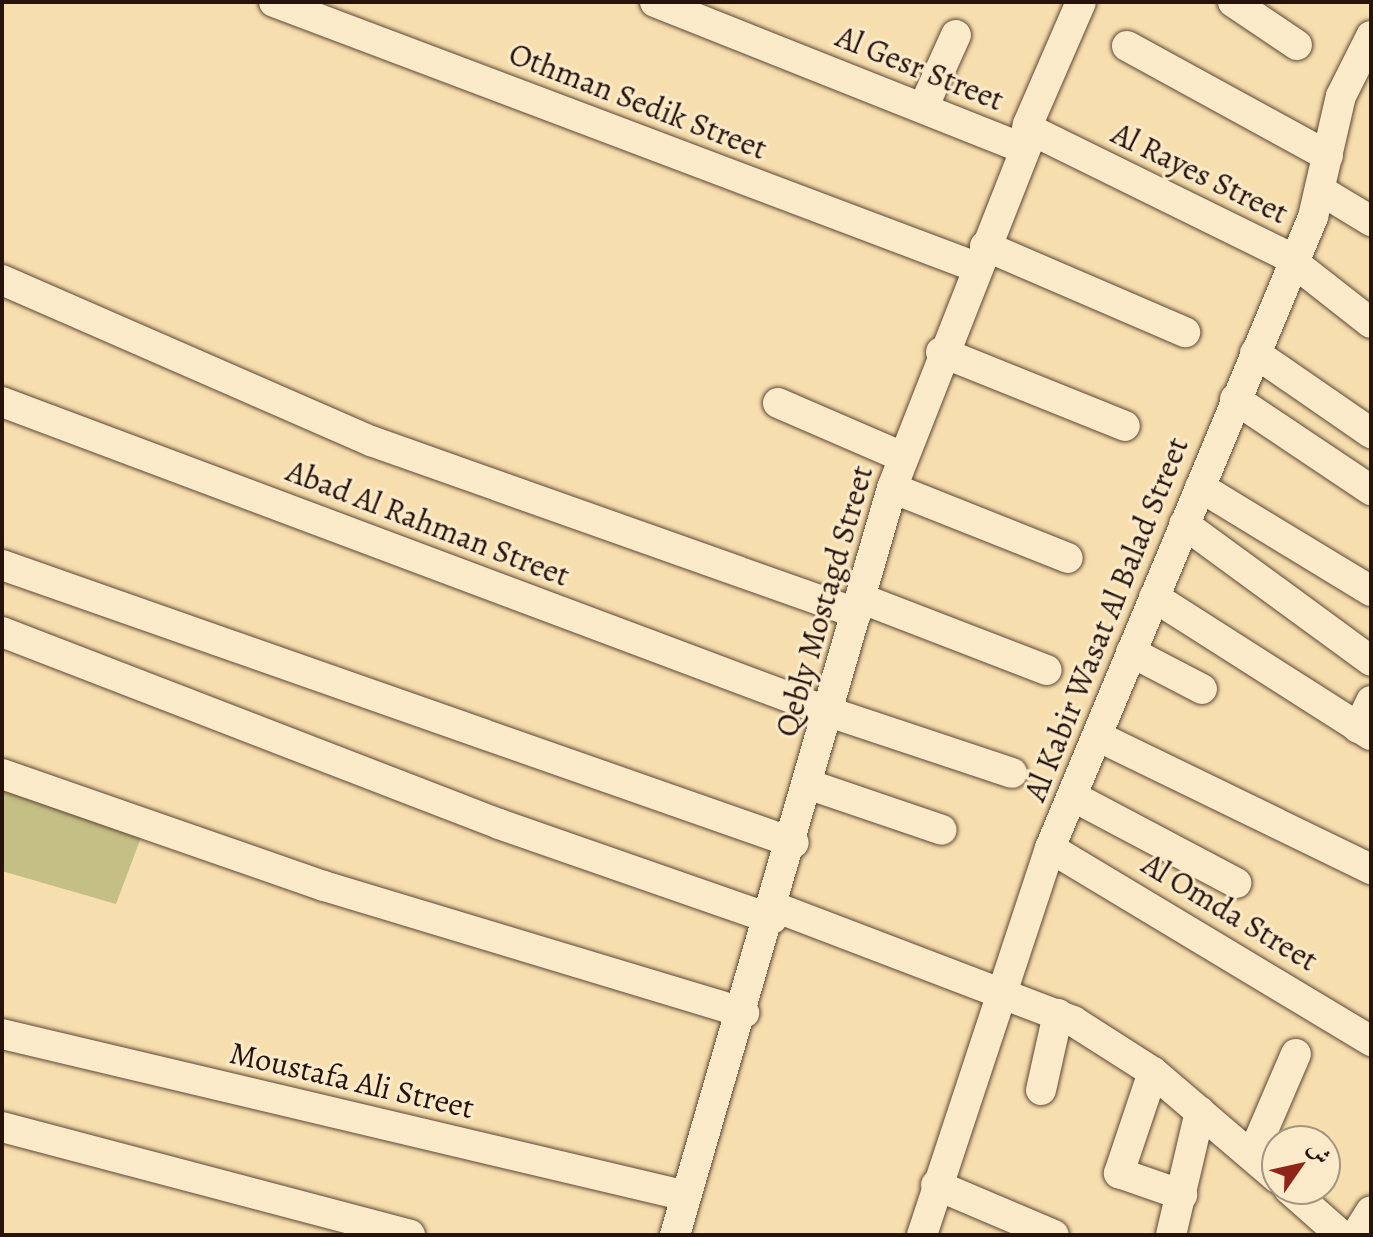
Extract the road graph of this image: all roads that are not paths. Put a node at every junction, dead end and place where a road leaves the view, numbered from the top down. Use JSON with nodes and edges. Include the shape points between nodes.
{"nodes":[{"id":1,"x":274,"y":2,"type":"edge"},
{"id":2,"x":655,"y":2,"type":"edge"},
{"id":3,"x":1233,"y":2,"type":"edge"},
{"id":4,"x":1079,"y":3,"type":"edge"},
{"id":5,"x":956,"y":35,"type":"dead end"},
{"id":6,"x":1371,"y":36,"type":"edge"},
{"id":7,"x":1297,"y":45,"type":"dead end"},
{"id":8,"x":1127,"y":46,"type":"dead end"},
{"id":9,"x":1360,"y":87,"type":"edge"},
{"id":10,"x":923,"y":108,"type":"junction"},
{"id":11,"x":1026,"y":139,"type":"junction"},
{"id":12,"x":1328,"y":156,"type":"junction"},
{"id":13,"x":1320,"y":190,"type":"junction"},
{"id":14,"x":1371,"y":221,"type":"edge"},
{"id":15,"x":981,"y":256,"type":"junction"},
{"id":16,"x":1293,"y":264,"type":"junction"},
{"id":17,"x":2,"y":280,"type":"edge"},
{"id":18,"x":1371,"y":323,"type":"edge"},
{"id":19,"x":1185,"y":332,"type":"dead end"},
{"id":20,"x":941,"y":352,"type":"junction"},
{"id":21,"x":1255,"y":353,"type":"junction"},
{"id":22,"x":1235,"y":399,"type":"junction"},
{"id":23,"x":2,"y":402,"type":"edge"},
{"id":24,"x":778,"y":403,"type":"dead end"},
{"id":25,"x":1125,"y":426,"type":"dead end"},
{"id":26,"x":1371,"y":433,"type":"edge"},
{"id":27,"x":903,"y":457,"type":"junction"},
{"id":28,"x":1200,"y":487,"type":"junction"},
{"id":29,"x":892,"y":488,"type":"junction"},
{"id":30,"x":1371,"y":490,"type":"edge"},
{"id":31,"x":1184,"y":524,"type":"junction"},
{"id":32,"x":1068,"y":558,"type":"dead end"},
{"id":33,"x":2,"y":565,"type":"edge"},
{"id":34,"x":1371,"y":591,"type":"edge"},
{"id":35,"x":1154,"y":597,"type":"junction"},
{"id":36,"x":858,"y":606,"type":"junction"},
{"id":37,"x":2,"y":632,"type":"edge"},
{"id":38,"x":1131,"y":652,"type":"junction"},
{"id":39,"x":1371,"y":661,"type":"edge"},
{"id":40,"x":1047,"y":670,"type":"dead end"},
{"id":41,"x":1202,"y":689,"type":"dead end"},
{"id":42,"x":1371,"y":701,"type":"edge"},
{"id":43,"x":829,"y":712,"type":"junction"},
{"id":44,"x":1364,"y":731,"type":"edge"},
{"id":45,"x":1097,"y":736,"type":"junction"},
{"id":46,"x":1012,"y":773,"type":"dead end"},
{"id":47,"x":2,"y":774,"type":"edge"},
{"id":48,"x":810,"y":785,"type":"junction"},
{"id":49,"x":1072,"y":796,"type":"junction"},
{"id":50,"x":942,"y":830,"type":"dead end"},
{"id":51,"x":794,"y":843,"type":"junction"},
{"id":52,"x":1050,"y":848,"type":"junction"},
{"id":53,"x":1371,"y":869,"type":"edge"},
{"id":54,"x":1236,"y":883,"type":"dead end"},
{"id":55,"x":774,"y":913,"type":"junction"},
{"id":56,"x":999,"y":988,"type":"junction"},
{"id":57,"x":744,"y":1013,"type":"junction"},
{"id":58,"x":1058,"y":1014,"type":"junction"},
{"id":59,"x":2,"y":1034,"type":"edge"},
{"id":60,"x":1371,"y":1041,"type":"edge"},
{"id":61,"x":1296,"y":1054,"type":"dead end"},
{"id":62,"x":1153,"y":1072,"type":"junction"},
{"id":63,"x":1041,"y":1090,"type":"dead end"},
{"id":64,"x":1200,"y":1111,"type":"junction"},
{"id":65,"x":2,"y":1127,"type":"edge"},
{"id":66,"x":1252,"y":1156,"type":"junction"},
{"id":67,"x":1261,"y":1164,"type":"edge"},
{"id":68,"x":936,"y":1185,"type":"junction"},
{"id":69,"x":1182,"y":1195,"type":"junction"},
{"id":70,"x":686,"y":1196,"type":"junction"},
{"id":71,"x":1307,"y":1205,"type":"edge"},
{"id":72,"x":1371,"y":1211,"type":"edge"},
{"id":73,"x":410,"y":1235,"type":"edge"},
{"id":74,"x":675,"y":1235,"type":"edge"},
{"id":75,"x":922,"y":1235,"type":"edge"},
{"id":76,"x":1054,"y":1235,"type":"edge"},
{"id":77,"x":1171,"y":1235,"type":"edge"},
{"id":78,"x":1341,"y":1235,"type":"edge"},
{"id":79,"x":1356,"y":1235,"type":"edge"}],
"edges":[{"from":1,"to":15,"type":"street","name":"Othman Sedik Street"},
{"from":2,"to":10,"type":"street","name":"Al Gesr Street"},
{"from":3,"to":7,"type":"street"},
{"from":4,"to":11,"type":"street","name":"Qebly Mostagd Street"},
{"from":5,"to":10,"type":"street"},
{"from":6,"to":9,"type":"street","name":"Al Kabir Wasat Al Balad Street"},
{"from":8,"to":12,"type":"street"},
{"from":9,"to":12,"type":"street","name":"Al Kabir Wasat Al Balad Street"},
{"from":10,"to":11,"type":"street","name":"Al Gesr Street"},
{"from":11,"to":15,"type":"street","name":"Qebly Mostagd Street"},
{"from":11,"to":16,"type":"street","name":"Al Rayes Street"},
{"from":12,"to":13,"type":"street","name":"Al Kabir Wasat Al Balad Street"},
{"from":13,"to":14,"type":"street"},
{"from":13,"to":16,"type":"street","name":"Al Kabir Wasat Al Balad Street"},
{"from":15,"to":19,"type":"street","name":"Othman Sedik Street"},
{"from":15,"to":20,"type":"street","name":"Qebly Mostagd Street"},
{"from":16,"to":18,"type":"street","name":"Al Rayes Street"},
{"from":16,"to":21,"type":"street","name":"Al Kabir Wasat Al Balad Street"},
{"from":17,"to":36,"type":"street","via":[[371,441]]},
{"from":20,"to":25,"type":"street"},
{"from":20,"to":27,"type":"street","name":"Qebly Mostagd Street"},
{"from":21,"to":22,"type":"street","name":"Al Kabir Wasat Al Balad Street"},
{"from":21,"to":26,"type":"street"},
{"from":22,"to":28,"type":"street","name":"Al Kabir Wasat Al Balad Street"},
{"from":22,"to":30,"type":"street"},
{"from":23,"to":43,"type":"street","name":"Abad Al Rahman Street"},
{"from":24,"to":27,"type":"street"},
{"from":27,"to":29,"type":"street","name":"Qebly Mostagd Street"},
{"from":28,"to":31,"type":"street","name":"Al Kabir Wasat Al Balad Street"},
{"from":28,"to":34,"type":"street"},
{"from":29,"to":32,"type":"street"},
{"from":29,"to":36,"type":"street","name":"Qebly Mostagd Street"},
{"from":31,"to":35,"type":"street","name":"Al Kabir Wasat Al Balad Street"},
{"from":31,"to":39,"type":"street"},
{"from":33,"to":51,"type":"street"},
{"from":35,"to":38,"type":"street","name":"Al Kabir Wasat Al Balad Street"},
{"from":35,"to":44,"type":"street"},
{"from":36,"to":40,"type":"street"},
{"from":36,"to":43,"type":"street","name":"Qebly Mostagd Street"},
{"from":37,"to":55,"type":"street","via":[[499,824]]},
{"from":38,"to":41,"type":"street"},
{"from":38,"to":45,"type":"street","name":"Al Kabir Wasat Al Balad Street"},
{"from":42,"to":44,"type":"street"},
{"from":43,"to":46,"type":"street","name":"Abad Al Rahman Street"},
{"from":43,"to":48,"type":"street","name":"Qebly Mostagd Street"},
{"from":45,"to":49,"type":"street","name":"Al Kabir Wasat Al Balad Street"},
{"from":45,"to":53,"type":"street"},
{"from":47,"to":57,"type":"street","via":[[324,886]]},
{"from":48,"to":50,"type":"street"},
{"from":48,"to":51,"type":"street","name":"Qebly Mostagd Street"},
{"from":49,"to":52,"type":"street","name":"Al Kabir Wasat Al Balad Street"},
{"from":49,"to":54,"type":"street"},
{"from":51,"to":55,"type":"street","name":"Qebly Mostagd Street"},
{"from":52,"to":56,"type":"street","name":"Al Kabir Wasat Al Balad Street"},
{"from":52,"to":60,"type":"street","name":"Al Omda Street"},
{"from":55,"to":56,"type":"street"},
{"from":55,"to":57,"type":"street","name":"Qebly Mostagd Street"},
{"from":56,"to":58,"type":"street"},
{"from":56,"to":68,"type":"street","name":"Al Kabir Wasat Al Balad Street"},
{"from":57,"to":70,"type":"street","name":"Qebly Mostagd Street"},
{"from":58,"to":62,"type":"street"},
{"from":58,"to":63,"type":"street"},
{"from":59,"to":70,"type":"street","name":"Moustafa Ali Street"},
{"from":61,"to":66,"type":"street"},
{"from":62,"to":64,"type":"street"},
{"from":62,"to":69,"type":"street","via":[[1120,1176]]},
{"from":64,"to":66,"type":"street"},
{"from":64,"to":69,"type":"street"},
{"from":65,"to":73,"type":"street"},
{"from":66,"to":67,"type":"street"},
{"from":68,"to":75,"type":"street","name":"Al Kabir Wasat Al Balad Street"},
{"from":68,"to":76,"type":"street"},
{"from":69,"to":77,"type":"street"},
{"from":70,"to":74,"type":"street","name":"Qebly Mostagd Street"},
{"from":71,"to":78,"type":"street"},
{"from":72,"to":79,"type":"street"}]}
